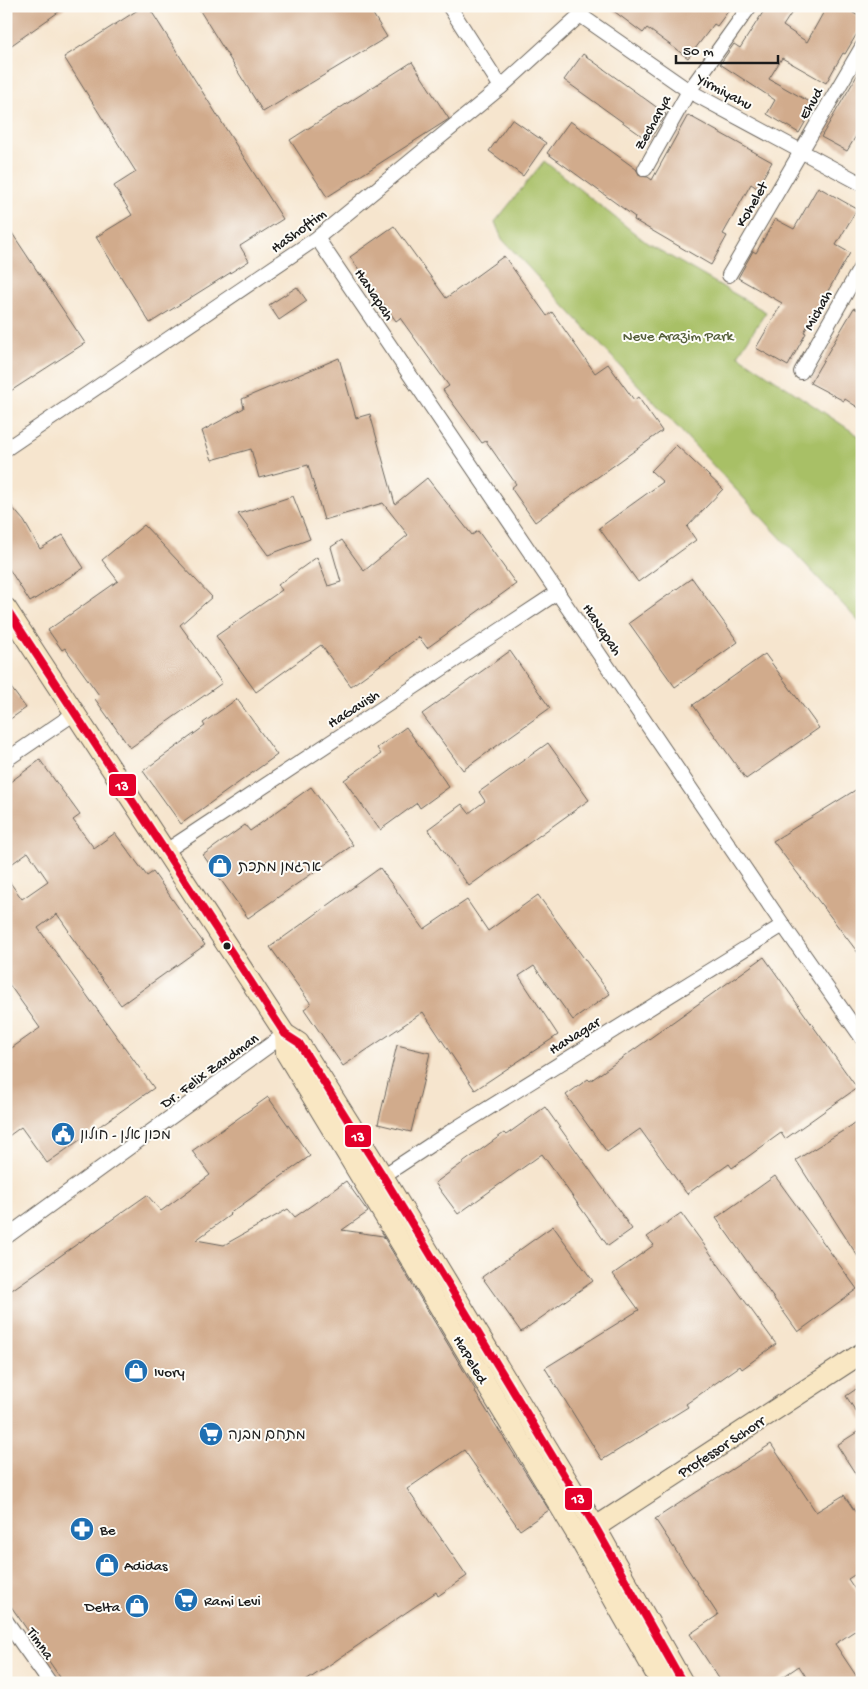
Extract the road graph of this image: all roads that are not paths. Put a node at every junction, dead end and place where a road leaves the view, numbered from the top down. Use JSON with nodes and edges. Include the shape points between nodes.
{"nodes":[{"id":1,"x":449,"y":6,"type":"edge"},
{"id":2,"x":750,"y":6,"type":"edge"},
{"id":3,"x":583,"y":11,"type":"edge"},
{"id":4,"x":862,"y":47,"type":"edge"},
{"id":5,"x":501,"y":87,"type":"junction"},
{"id":6,"x":688,"y":91,"type":"junction"},
{"id":7,"x":801,"y":150,"type":"junction"},
{"id":8,"x":645,"y":169,"type":"dead end"},
{"id":9,"x":862,"y":184,"type":"edge"},
{"id":10,"x":317,"y":238,"type":"junction"},
{"id":11,"x":862,"y":265,"type":"edge"},
{"id":12,"x":730,"y":275,"type":"dead end"},
{"id":13,"x":801,"y":372,"type":"dead end"},
{"id":14,"x":6,"y":449,"type":"edge"},
{"id":15,"x":558,"y":592,"type":"junction"},
{"id":16,"x":6,"y":608,"type":"edge"},
{"id":17,"x":75,"y":713,"type":"junction"},
{"id":18,"x":6,"y":760,"type":"edge"},
{"id":19,"x":166,"y":851,"type":"junction"},
{"id":20,"x":783,"y":925,"type":"junction"},
{"id":21,"x":285,"y":1034,"type":"junction"},
{"id":22,"x":862,"y":1038,"type":"edge"},
{"id":23,"x":383,"y":1176,"type":"junction"},
{"id":24,"x":6,"y":1237,"type":"edge"},
{"id":25,"x":862,"y":1353,"type":"edge"},
{"id":26,"x":588,"y":1533,"type":"junction"},
{"id":27,"x":6,"y":1621,"type":"edge"},
{"id":28,"x":50,"y":1683,"type":"edge"},
{"id":29,"x":662,"y":1683,"type":"edge"},
{"id":30,"x":683,"y":1683,"type":"edge"}],
"edges":[{"from":1,"to":5,"type":"street"},
{"from":2,"to":6,"type":"street","name":"Zecharya"},
{"from":3,"to":5,"type":"street","name":"HaShoftim"},
{"from":3,"to":6,"type":"street","name":"Yirmiyahu"},
{"from":4,"to":7,"type":"street","name":"Ehud"},
{"from":5,"to":10,"type":"street","name":"HaShoftim"},
{"from":6,"to":7,"type":"street","name":"Yirmiyahu"},
{"from":6,"to":8,"type":"street","name":"Zecharya"},
{"from":7,"to":9,"type":"street","name":"Yirmiyahu"},
{"from":7,"to":12,"type":"street","name":"Kohelet"},
{"from":10,"to":14,"type":"street","name":"HaShoftim"},
{"from":10,"to":15,"type":"street","name":"HaNapah"},
{"from":11,"to":13,"type":"street","name":"Michah"},
{"from":15,"to":19,"type":"street","name":"HaGavish"},
{"from":15,"to":20,"type":"street","name":"HaNapah"},
{"from":16,"to":17,"type":"street","name":"HaPeled"},
{"from":17,"to":18,"type":"street"},
{"from":17,"to":19,"type":"street","name":"HaPeled"},
{"from":19,"to":21,"type":"street","name":"HaPeled"},
{"from":20,"to":22,"type":"street","name":"HaNapah"},
{"from":20,"to":23,"type":"street","name":"HaNagar"},
{"from":21,"to":23,"type":"street","name":"HaPeled","via":[[299,1043]]},
{"from":21,"to":24,"type":"street","name":"Dr. Felix Zandman"},
{"from":21,"to":26,"type":"street","name":"HaPeled","via":[[286,1053]]},
{"from":23,"to":26,"type":"street","name":"HaPeled"},
{"from":25,"to":26,"type":"street","name":"Professor Schorr"},
{"from":26,"to":29,"type":"street","name":"HaPeled"},
{"from":26,"to":30,"type":"street","name":"HaPeled"},
{"from":27,"to":28,"type":"street","name":"Timna"}]}
